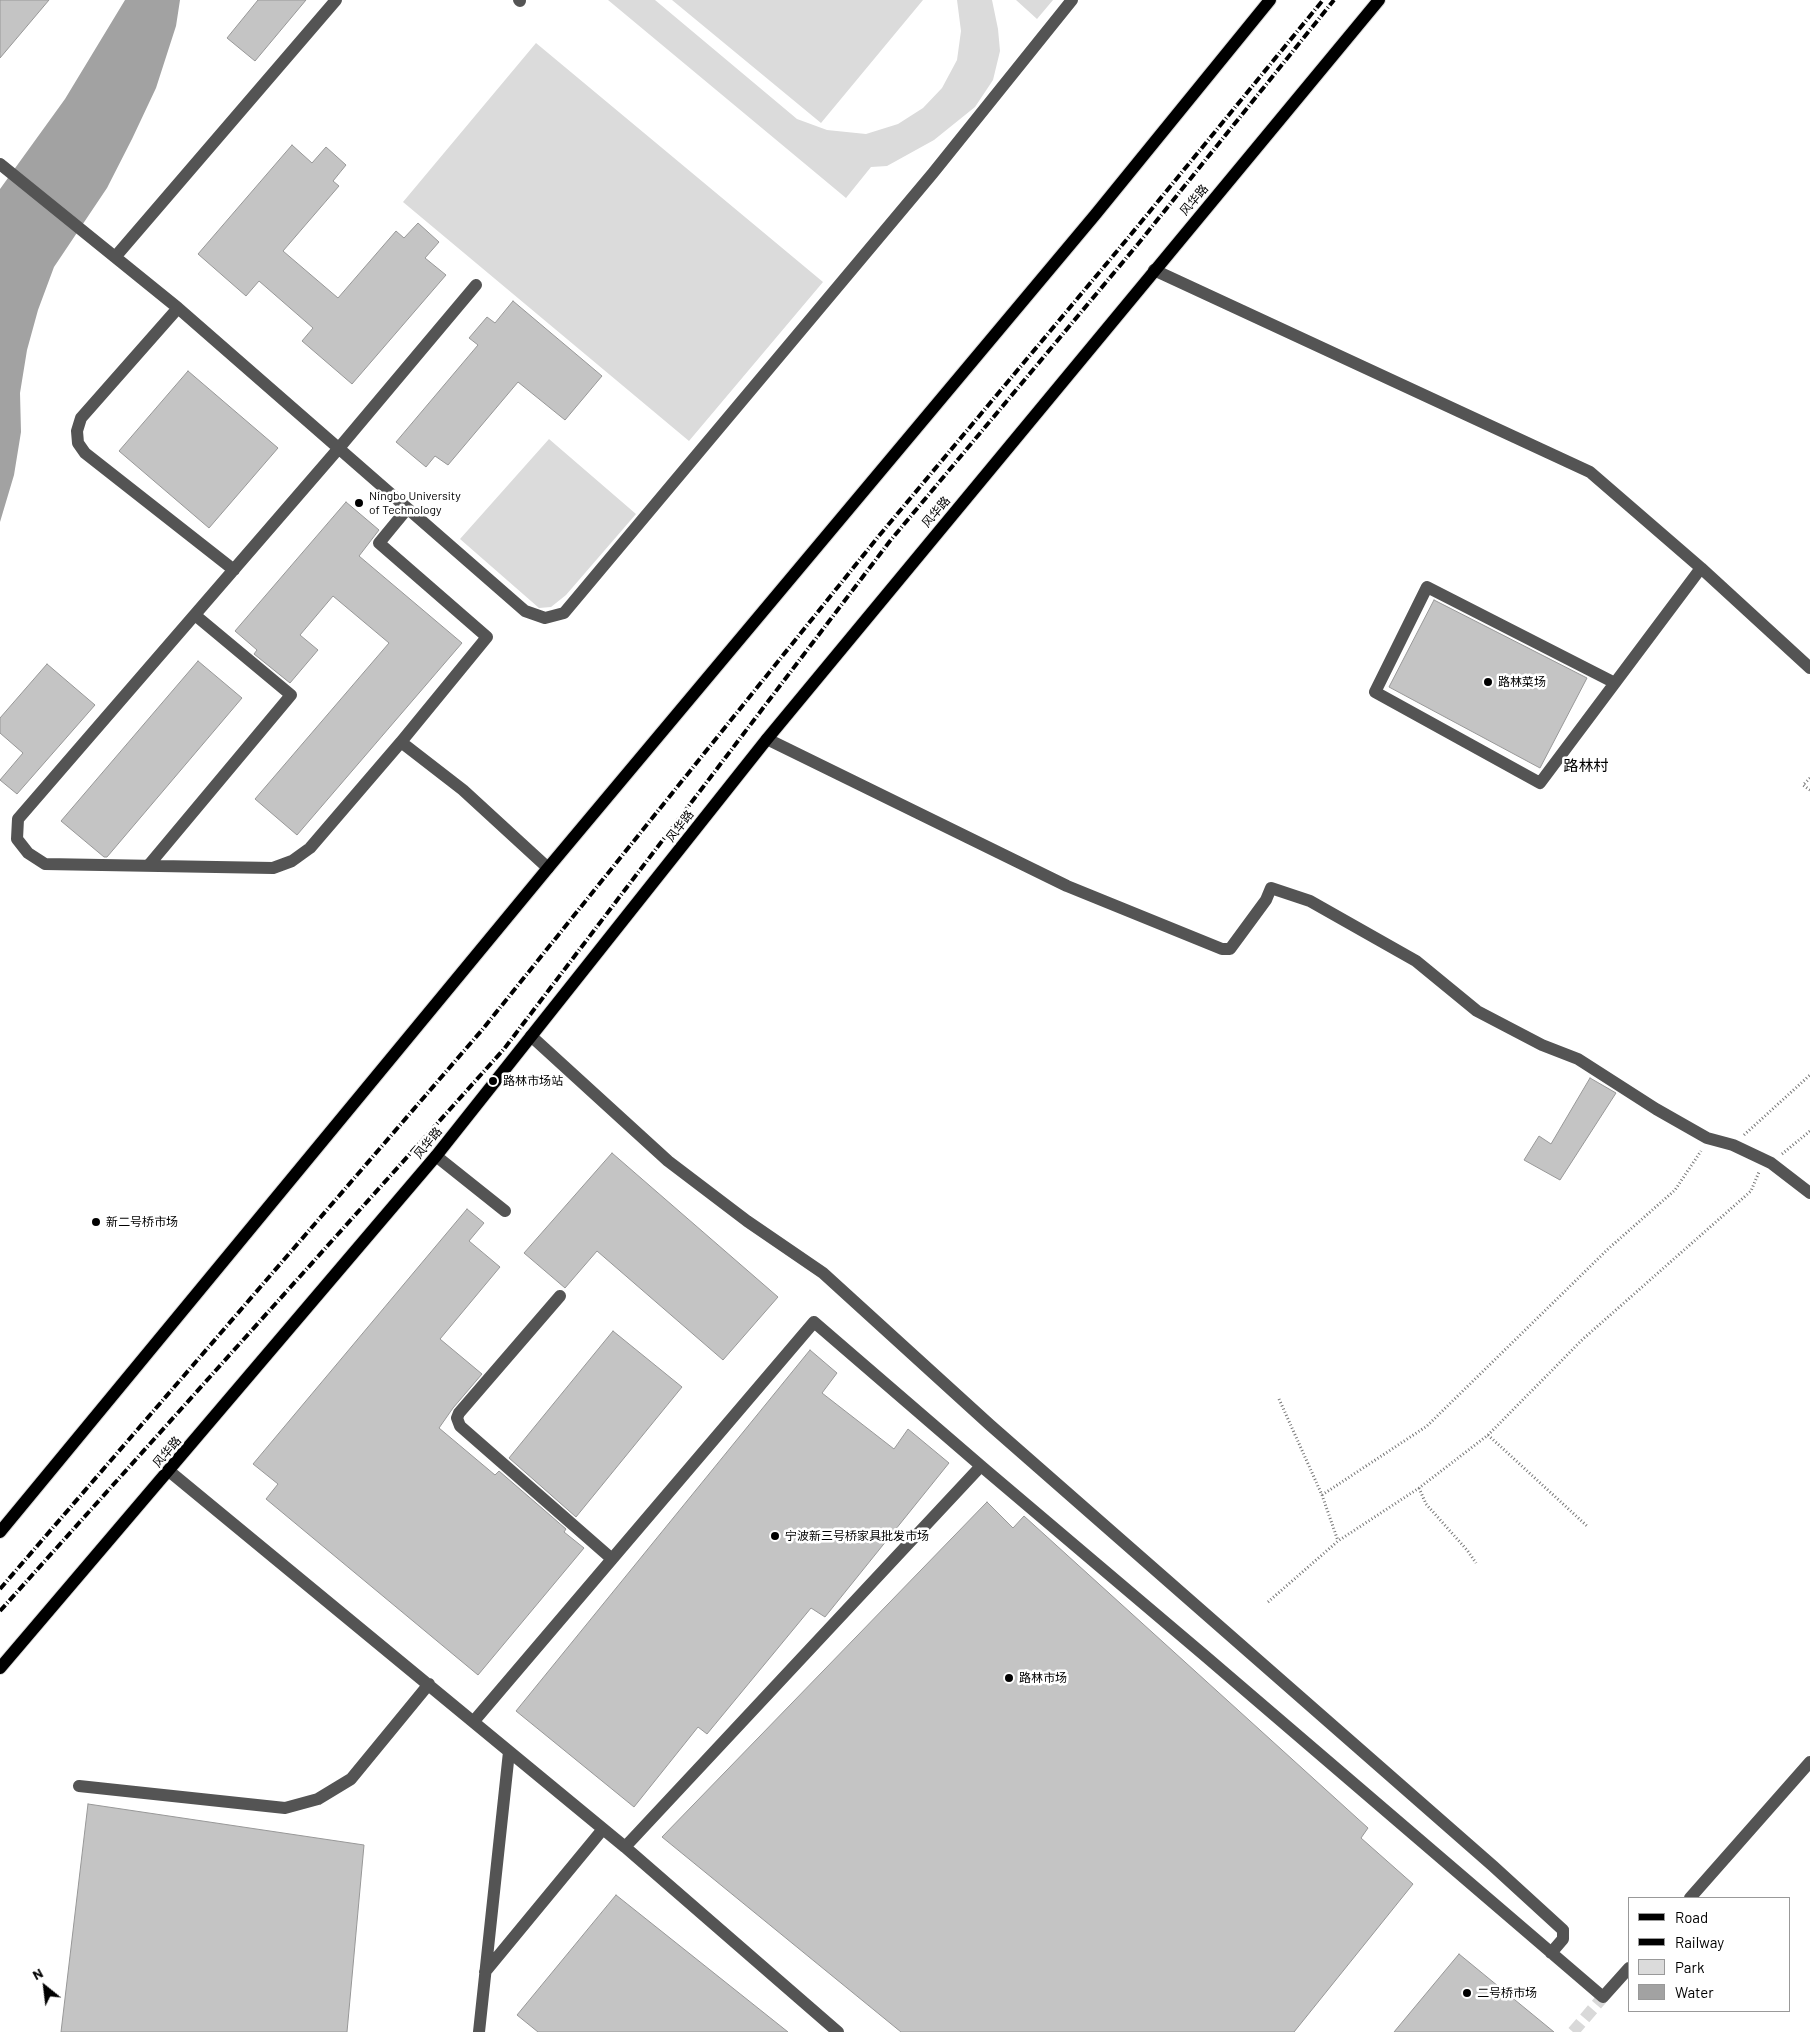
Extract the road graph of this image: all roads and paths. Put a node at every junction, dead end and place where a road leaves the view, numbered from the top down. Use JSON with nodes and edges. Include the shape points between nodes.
{"nodes":[{"id":1,"x":336,"y":0,"type":"edge"},
{"id":2,"x":1072,"y":0,"type":"edge"},
{"id":3,"x":1270,"y":0,"type":"edge"},
{"id":4,"x":1379,"y":0,"type":"edge"},
{"id":5,"x":0,"y":164,"type":"edge"},
{"id":6,"x":116,"y":256,"type":"junction"},
{"id":7,"x":1154,"y":270,"type":"junction"},
{"id":8,"x":476,"y":284,"type":"dead end"},
{"id":9,"x":178,"y":308,"type":"junction"},
{"id":10,"x":339,"y":448,"type":"junction"},
{"id":11,"x":407,"y":509,"type":"junction"},
{"id":12,"x":1701,"y":568,"type":"junction"},
{"id":13,"x":234,"y":570,"type":"junction"},
{"id":14,"x":195,"y":615,"type":"junction"},
{"id":15,"x":1810,"y":668,"type":"edge"},
{"id":16,"x":1615,"y":683,"type":"junction"},
{"id":17,"x":767,"y":739,"type":"junction"},
{"id":18,"x":400,"y":742,"type":"junction"},
{"id":19,"x":1810,"y":778,"type":"edge"},
{"id":20,"x":1810,"y":790,"type":"edge"},
{"id":21,"x":148,"y":866,"type":"junction"},
{"id":22,"x":548,"y":868,"type":"junction"},
{"id":23,"x":531,"y":1036,"type":"junction"},
{"id":24,"x":1810,"y":1075,"type":"edge"},
{"id":25,"x":1810,"y":1131,"type":"edge"},
{"id":26,"x":1733,"y":1145,"type":"junction"},
{"id":27,"x":1704,"y":1147,"type":"dead end"},
{"id":28,"x":436,"y":1156,"type":"junction"},
{"id":29,"x":1771,"y":1163,"type":"junction"},
{"id":30,"x":1810,"y":1193,"type":"edge"},
{"id":31,"x":505,"y":1211,"type":"dead end"},
{"id":32,"x":560,"y":1296,"type":"dead end"},
{"id":33,"x":1278,"y":1399,"type":"dead end"},
{"id":34,"x":1488,"y":1435,"type":"junction"},
{"id":35,"x":981,"y":1466,"type":"junction"},
{"id":36,"x":169,"y":1471,"type":"junction"},
{"id":37,"x":1419,"y":1488,"type":"junction"},
{"id":38,"x":1322,"y":1495,"type":"junction"},
{"id":39,"x":1587,"y":1526,"type":"dead end"},
{"id":40,"x":0,"y":1532,"type":"edge"},
{"id":41,"x":1338,"y":1541,"type":"junction"},
{"id":42,"x":612,"y":1559,"type":"junction"},
{"id":43,"x":1476,"y":1563,"type":"dead end"},
{"id":44,"x":1268,"y":1602,"type":"dead end"},
{"id":45,"x":0,"y":1668,"type":"edge"},
{"id":46,"x":429,"y":1684,"type":"junction"},
{"id":47,"x":474,"y":1721,"type":"junction"},
{"id":48,"x":509,"y":1752,"type":"junction"},
{"id":49,"x":1810,"y":1762,"type":"edge"},
{"id":50,"x":79,"y":1786,"type":"dead end"},
{"id":51,"x":603,"y":1829,"type":"junction"},
{"id":52,"x":625,"y":1847,"type":"junction"},
{"id":53,"x":1691,"y":1897,"type":"edge"},
{"id":54,"x":1551,"y":1953,"type":"junction"},
{"id":55,"x":1628,"y":1969,"type":"edge"},
{"id":56,"x":485,"y":1972,"type":"junction"},
{"id":57,"x":479,"y":2032,"type":"edge"},
{"id":58,"x":838,"y":2032,"type":"edge"}],
"edges":[{"from":1,"to":6,"type":"street"},
{"from":2,"to":11,"type":"street","via":[[933,173],[564,613],[545,618],[525,611]]},
{"from":3,"to":22,"type":"main road","via":[[1095,215]]},
{"from":4,"to":7,"type":"main road","name":"风华路"},
{"from":5,"to":6,"type":"street"},
{"from":6,"to":9,"type":"street"},
{"from":7,"to":12,"type":"street","via":[[1590,472]]},
{"from":7,"to":17,"type":"main road","name":"风华路"},
{"from":8,"to":10,"type":"street"},
{"from":9,"to":10,"type":"street"},
{"from":9,"to":13,"type":"street","via":[[81,418],[78,443],[85,452]]},
{"from":10,"to":11,"type":"street"},
{"from":10,"to":13,"type":"street"},
{"from":11,"to":18,"type":"street","via":[[379,543],[487,637]]},
{"from":12,"to":15,"type":"street"},
{"from":12,"to":16,"type":"street"},
{"from":13,"to":14,"type":"street"},
{"from":14,"to":21,"type":"street","via":[[291,696]]},
{"from":14,"to":21,"type":"street","via":[[18,819],[18,839],[28,853],[45,864]]},
{"from":16,"to":16,"type":"street","via":[[1540,783],[1375,692],[1427,587]]},
{"from":17,"to":23,"type":"main road","name":"风华路"},
{"from":17,"to":26,"type":"street","via":[[1067,886],[1222,948],[1230,949],[1266,900],[1271,888],[1310,901],[1416,961],[1477,1011],[1578,1060],[1707,1138]]},
{"from":18,"to":21,"type":"street","via":[[310,848],[292,861],[273,868]]},
{"from":18,"to":22,"type":"street","via":[[463,790]]},
{"from":19,"to":20,"type":"path","via":[[1803,785]]},
{"from":22,"to":40,"type":"main road"},
{"from":23,"to":28,"type":"main road","name":"风华路"},
{"from":23,"to":54,"type":"street","via":[[668,1161],[823,1274],[990,1425],[1493,1866],[1563,1930],[1563,1939]]},
{"from":24,"to":26,"type":"path"},
{"from":25,"to":29,"type":"path"},
{"from":26,"to":29,"type":"street"},
{"from":27,"to":38,"type":"path","via":[[1675,1190],[1608,1249],[1426,1426]]},
{"from":28,"to":31,"type":"street"},
{"from":28,"to":36,"type":"main road","name":"风华路"},
{"from":29,"to":30,"type":"street"},
{"from":29,"to":34,"type":"path","via":[[1758,1173],[1751,1191],[1583,1339]]},
{"from":32,"to":42,"type":"street","via":[[457,1418],[460,1426]]},
{"from":33,"to":38,"type":"path"},
{"from":34,"to":37,"type":"path"},
{"from":34,"to":39,"type":"path"},
{"from":35,"to":42,"type":"street","via":[[814,1322]]},
{"from":35,"to":52,"type":"street"},
{"from":35,"to":54,"type":"street"},
{"from":36,"to":45,"type":"main road","name":"风华路"},
{"from":36,"to":46,"type":"street"},
{"from":37,"to":41,"type":"path"},
{"from":37,"to":43,"type":"path","via":[[1426,1504]]},
{"from":38,"to":41,"type":"path"},
{"from":41,"to":44,"type":"path"},
{"from":42,"to":47,"type":"street"},
{"from":46,"to":47,"type":"street"},
{"from":46,"to":50,"type":"street","via":[[351,1779],[318,1799],[285,1808]]},
{"from":47,"to":48,"type":"street"},
{"from":48,"to":51,"type":"street"},
{"from":48,"to":56,"type":"street"},
{"from":49,"to":53,"type":"street"},
{"from":51,"to":52,"type":"street"},
{"from":51,"to":56,"type":"street"},
{"from":52,"to":58,"type":"street"},
{"from":54,"to":55,"type":"street","via":[[1603,1997]]},
{"from":56,"to":57,"type":"street"}]}
